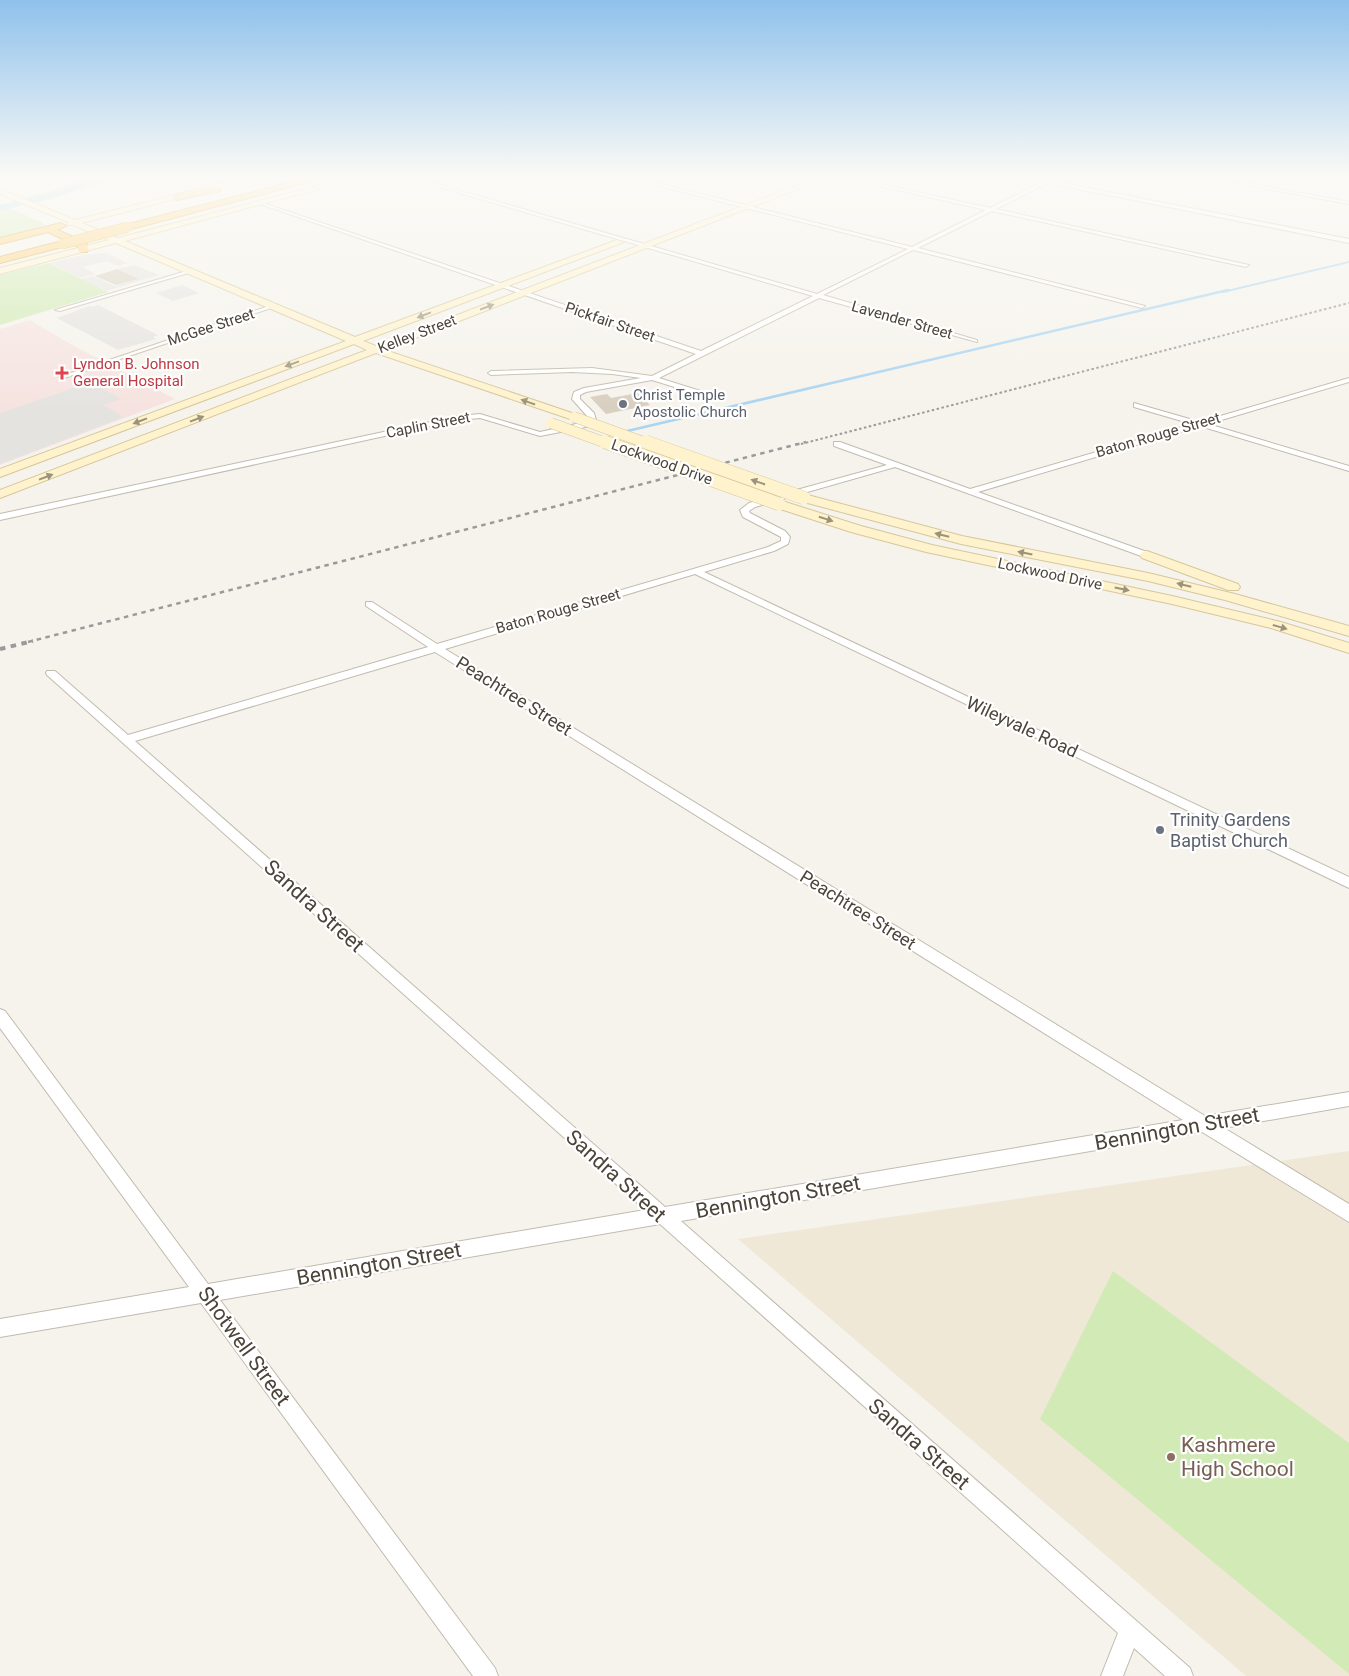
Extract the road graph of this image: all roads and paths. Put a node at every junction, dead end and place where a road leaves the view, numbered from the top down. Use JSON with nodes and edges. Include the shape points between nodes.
{"nodes":[{"id":1,"x":30,"y":252,"type":"edge"},
{"id":2,"x":74,"y":252,"type":"edge"},
{"id":3,"x":120,"y":252,"type":"edge"},
{"id":4,"x":148,"y":252,"type":"edge"},
{"id":5,"x":406,"y":252,"type":"edge"},
{"id":6,"x":592,"y":252,"type":"edge"},
{"id":7,"x":629,"y":252,"type":"edge"},
{"id":8,"x":666,"y":252,"type":"edge"},
{"id":9,"x":907,"y":252,"type":"edge"},
{"id":10,"x":926,"y":252,"type":"edge"},
{"id":11,"x":1187,"y":252,"type":"edge"},
{"id":12,"x":0,"y":260,"type":"edge"},
{"id":13,"x":1246,"y":265,"type":"dead end"},
{"id":14,"x":192,"y":270,"type":"junction"},
{"id":15,"x":0,"y":271,"type":"edge"},
{"id":16,"x":176,"y":275,"type":"junction"},
{"id":17,"x":502,"y":285,"type":"junction"},
{"id":18,"x":524,"y":293,"type":"junction"},
{"id":19,"x":818,"y":296,"type":"junction"},
{"id":20,"x":274,"y":306,"type":"junction"},
{"id":21,"x":1142,"y":306,"type":"dead end"},
{"id":22,"x":58,"y":310,"type":"dead end"},
{"id":23,"x":259,"y":312,"type":"junction"},
{"id":24,"x":276,"y":319,"type":"dead end"},
{"id":25,"x":323,"y":340,"type":"dead end"},
{"id":26,"x":354,"y":341,"type":"junction"},
{"id":27,"x":975,"y":341,"type":"dead end"},
{"id":28,"x":338,"y":347,"type":"junction"},
{"id":29,"x":376,"y":350,"type":"junction"},
{"id":30,"x":702,"y":354,"type":"junction"},
{"id":31,"x":359,"y":356,"type":"junction"},
{"id":32,"x":375,"y":362,"type":"dead end"},
{"id":33,"x":491,"y":373,"type":"dead end"},
{"id":34,"x":62,"y":377,"type":"dead end"},
{"id":35,"x":653,"y":378,"type":"junction"},
{"id":36,"x":1349,"y":380,"type":"edge"},
{"id":37,"x":707,"y":396,"type":"dead end"},
{"id":38,"x":1137,"y":405,"type":"dead end"},
{"id":39,"x":547,"y":421,"type":"dead end"},
{"id":40,"x":1197,"y":424,"type":"junction"},
{"id":41,"x":837,"y":444,"type":"dead end"},
{"id":42,"x":894,"y":465,"type":"junction"},
{"id":43,"x":1349,"y":469,"type":"edge"},
{"id":44,"x":0,"y":473,"type":"edge"},
{"id":45,"x":968,"y":492,"type":"junction"},
{"id":46,"x":0,"y":494,"type":"edge"},
{"id":47,"x":804,"y":498,"type":"joint"},
{"id":48,"x":0,"y":517,"type":"edge"},
{"id":49,"x":1147,"y":555,"type":"junction"},
{"id":50,"x":694,"y":571,"type":"junction"},
{"id":51,"x":1148,"y":577,"type":"junction"},
{"id":52,"x":1215,"y":593,"type":"junction"},
{"id":53,"x":369,"y":604,"type":"dead end"},
{"id":54,"x":1215,"y":610,"type":"junction"},
{"id":55,"x":1349,"y":630,"type":"edge"},
{"id":56,"x":435,"y":647,"type":"junction"},
{"id":57,"x":1349,"y":648,"type":"edge"},
{"id":58,"x":51,"y":673,"type":"dead end"},
{"id":59,"x":126,"y":739,"type":"junction"},
{"id":60,"x":1349,"y":883,"type":"edge"},
{"id":61,"x":0,"y":1016,"type":"edge"},
{"id":62,"x":1349,"y":1100,"type":"edge"},
{"id":63,"x":1205,"y":1125,"type":"junction"},
{"id":64,"x":1349,"y":1214,"type":"edge"},
{"id":65,"x":661,"y":1216,"type":"junction"},
{"id":66,"x":206,"y":1295,"type":"junction"},
{"id":67,"x":0,"y":1328,"type":"edge"},
{"id":68,"x":1130,"y":1630,"type":"junction"},
{"id":69,"x":487,"y":1676,"type":"edge"},
{"id":70,"x":1112,"y":1676,"type":"edge"},
{"id":71,"x":1182,"y":1676,"type":"edge"}],
"edges":[{"from":1,"to":12,"type":"highway","bridge":true},
{"from":2,"to":15,"type":"main road"},
{"from":3,"to":16,"type":"main road","name":"Lockwood Drive"},
{"from":4,"to":14,"type":"main road","name":"Lockwood Drive"},
{"from":5,"to":17,"type":"street","name":"Pickfair Street"},
{"from":6,"to":17,"type":"main road","name":"Kelley Street"},
{"from":7,"to":18,"type":"main road","name":"Kelley Street"},
{"from":8,"to":19,"type":"street","name":"Lavender Street"},
{"from":9,"to":19,"type":"street","name":"Caplin Street"},
{"from":10,"to":21,"type":"street"},
{"from":11,"to":13,"type":"street"},
{"from":14,"to":16,"type":"street"},
{"from":14,"to":20,"type":"main road","name":"Lockwood Drive"},
{"from":16,"to":22,"type":"street"},
{"from":16,"to":23,"type":"main road","name":"Lockwood Drive"},
{"from":17,"to":18,"type":"street","name":"Pickfair Street"},
{"from":17,"to":26,"type":"main road","name":"Kelley Street","one_way":true},
{"from":29,"to":18,"type":"main road","name":"Kelley Street","one_way":true},
{"from":18,"to":30,"type":"street","name":"Pickfair Street"},
{"from":19,"to":27,"type":"street","name":"Lavender Street"},
{"from":19,"to":30,"type":"street","name":"Caplin Street"},
{"from":20,"to":23,"type":"street","name":"McGee Street"},
{"from":20,"to":26,"type":"main road","name":"Lockwood Drive"},
{"from":23,"to":24,"type":"main road","name":"Lockwood Drive"},
{"from":23,"to":34,"type":"street","name":"McGee Street"},
{"from":25,"to":28,"type":"main road"},
{"from":26,"to":28,"type":"main road","name":"Kelley Street"},
{"from":26,"to":29,"type":"main road","name":"Lockwood Drive"},
{"from":28,"to":31,"type":"main road"},
{"from":28,"to":44,"type":"main road","name":"Kelley Street","one_way":true},
{"from":29,"to":31,"type":"main road","name":"Kelley Street"},
{"from":47,"to":29,"type":"main road","name":"Lockwood Drive","one_way":true,"bridge":true},
{"from":30,"to":35,"type":"street","name":"Caplin Street"},
{"from":31,"to":32,"type":"main road"},
{"from":46,"to":31,"type":"main road","name":"Kelley Street","one_way":true},
{"from":33,"to":35,"type":"street","via":[[579,370]]},
{"from":35,"to":37,"type":"street"},
{"from":35,"to":48,"type":"street","name":"Caplin Street","via":[[580,392],[576,399],[591,415],[592,422],[548,433],[532,433],[480,416],[458,418]]},
{"from":36,"to":40,"type":"street","name":"Baton Rouge Street"},
{"from":38,"to":40,"type":"street"},
{"from":39,"to":54,"type":"main road","name":"Lockwood Drive","one_way":true,"bridge":true,"via":[[856,529],[931,549]]},
{"from":40,"to":43,"type":"street"},
{"from":40,"to":45,"type":"street","name":"Baton Rouge Street"},
{"from":41,"to":42,"type":"street"},
{"from":42,"to":45,"type":"street"},
{"from":42,"to":50,"type":"street","name":"Baton Rouge Street","via":[[752,504],[744,510],[746,515],[782,533],[786,537],[785,542]]},
{"from":45,"to":49,"type":"street"},
{"from":51,"to":47,"type":"main road","name":"Lockwood Drive","one_way":true,"via":[[961,540]]},
{"from":49,"to":51,"type":"main road","via":[[1155,570]]},
{"from":49,"to":55,"type":"main road"},
{"from":50,"to":56,"type":"street","name":"Baton Rouge Street"},
{"from":50,"to":60,"type":"street","name":"Wileyvale Road"},
{"from":52,"to":51,"type":"main road","name":"Lockwood Drive","one_way":true},
{"from":52,"to":54,"type":"main road","via":[[1210,603]]},
{"from":52,"to":55,"type":"main road","name":"Lockwood Drive"},
{"from":53,"to":56,"type":"street","name":"Peachtree Street"},
{"from":54,"to":57,"type":"main road","name":"Lockwood Drive","one_way":true},
{"from":56,"to":59,"type":"street","name":"Baton Rouge Street"},
{"from":56,"to":63,"type":"street","name":"Peachtree Street"},
{"from":58,"to":59,"type":"street","name":"Sandra Street"},
{"from":59,"to":65,"type":"street","name":"Sandra Street"},
{"from":61,"to":66,"type":"street","name":"Shotwell Street"},
{"from":62,"to":63,"type":"street","name":"Bennington Street"},
{"from":63,"to":64,"type":"street","name":"Peachtree Street"},
{"from":63,"to":65,"type":"street","name":"Bennington Street"},
{"from":65,"to":66,"type":"street","name":"Bennington Street"},
{"from":65,"to":68,"type":"street","name":"Sandra Street"},
{"from":66,"to":67,"type":"street","name":"Bennington Street"},
{"from":66,"to":69,"type":"street","name":"Shotwell Street"},
{"from":68,"to":70,"type":"street"},
{"from":68,"to":71,"type":"street","name":"Sandra Street"}]}
